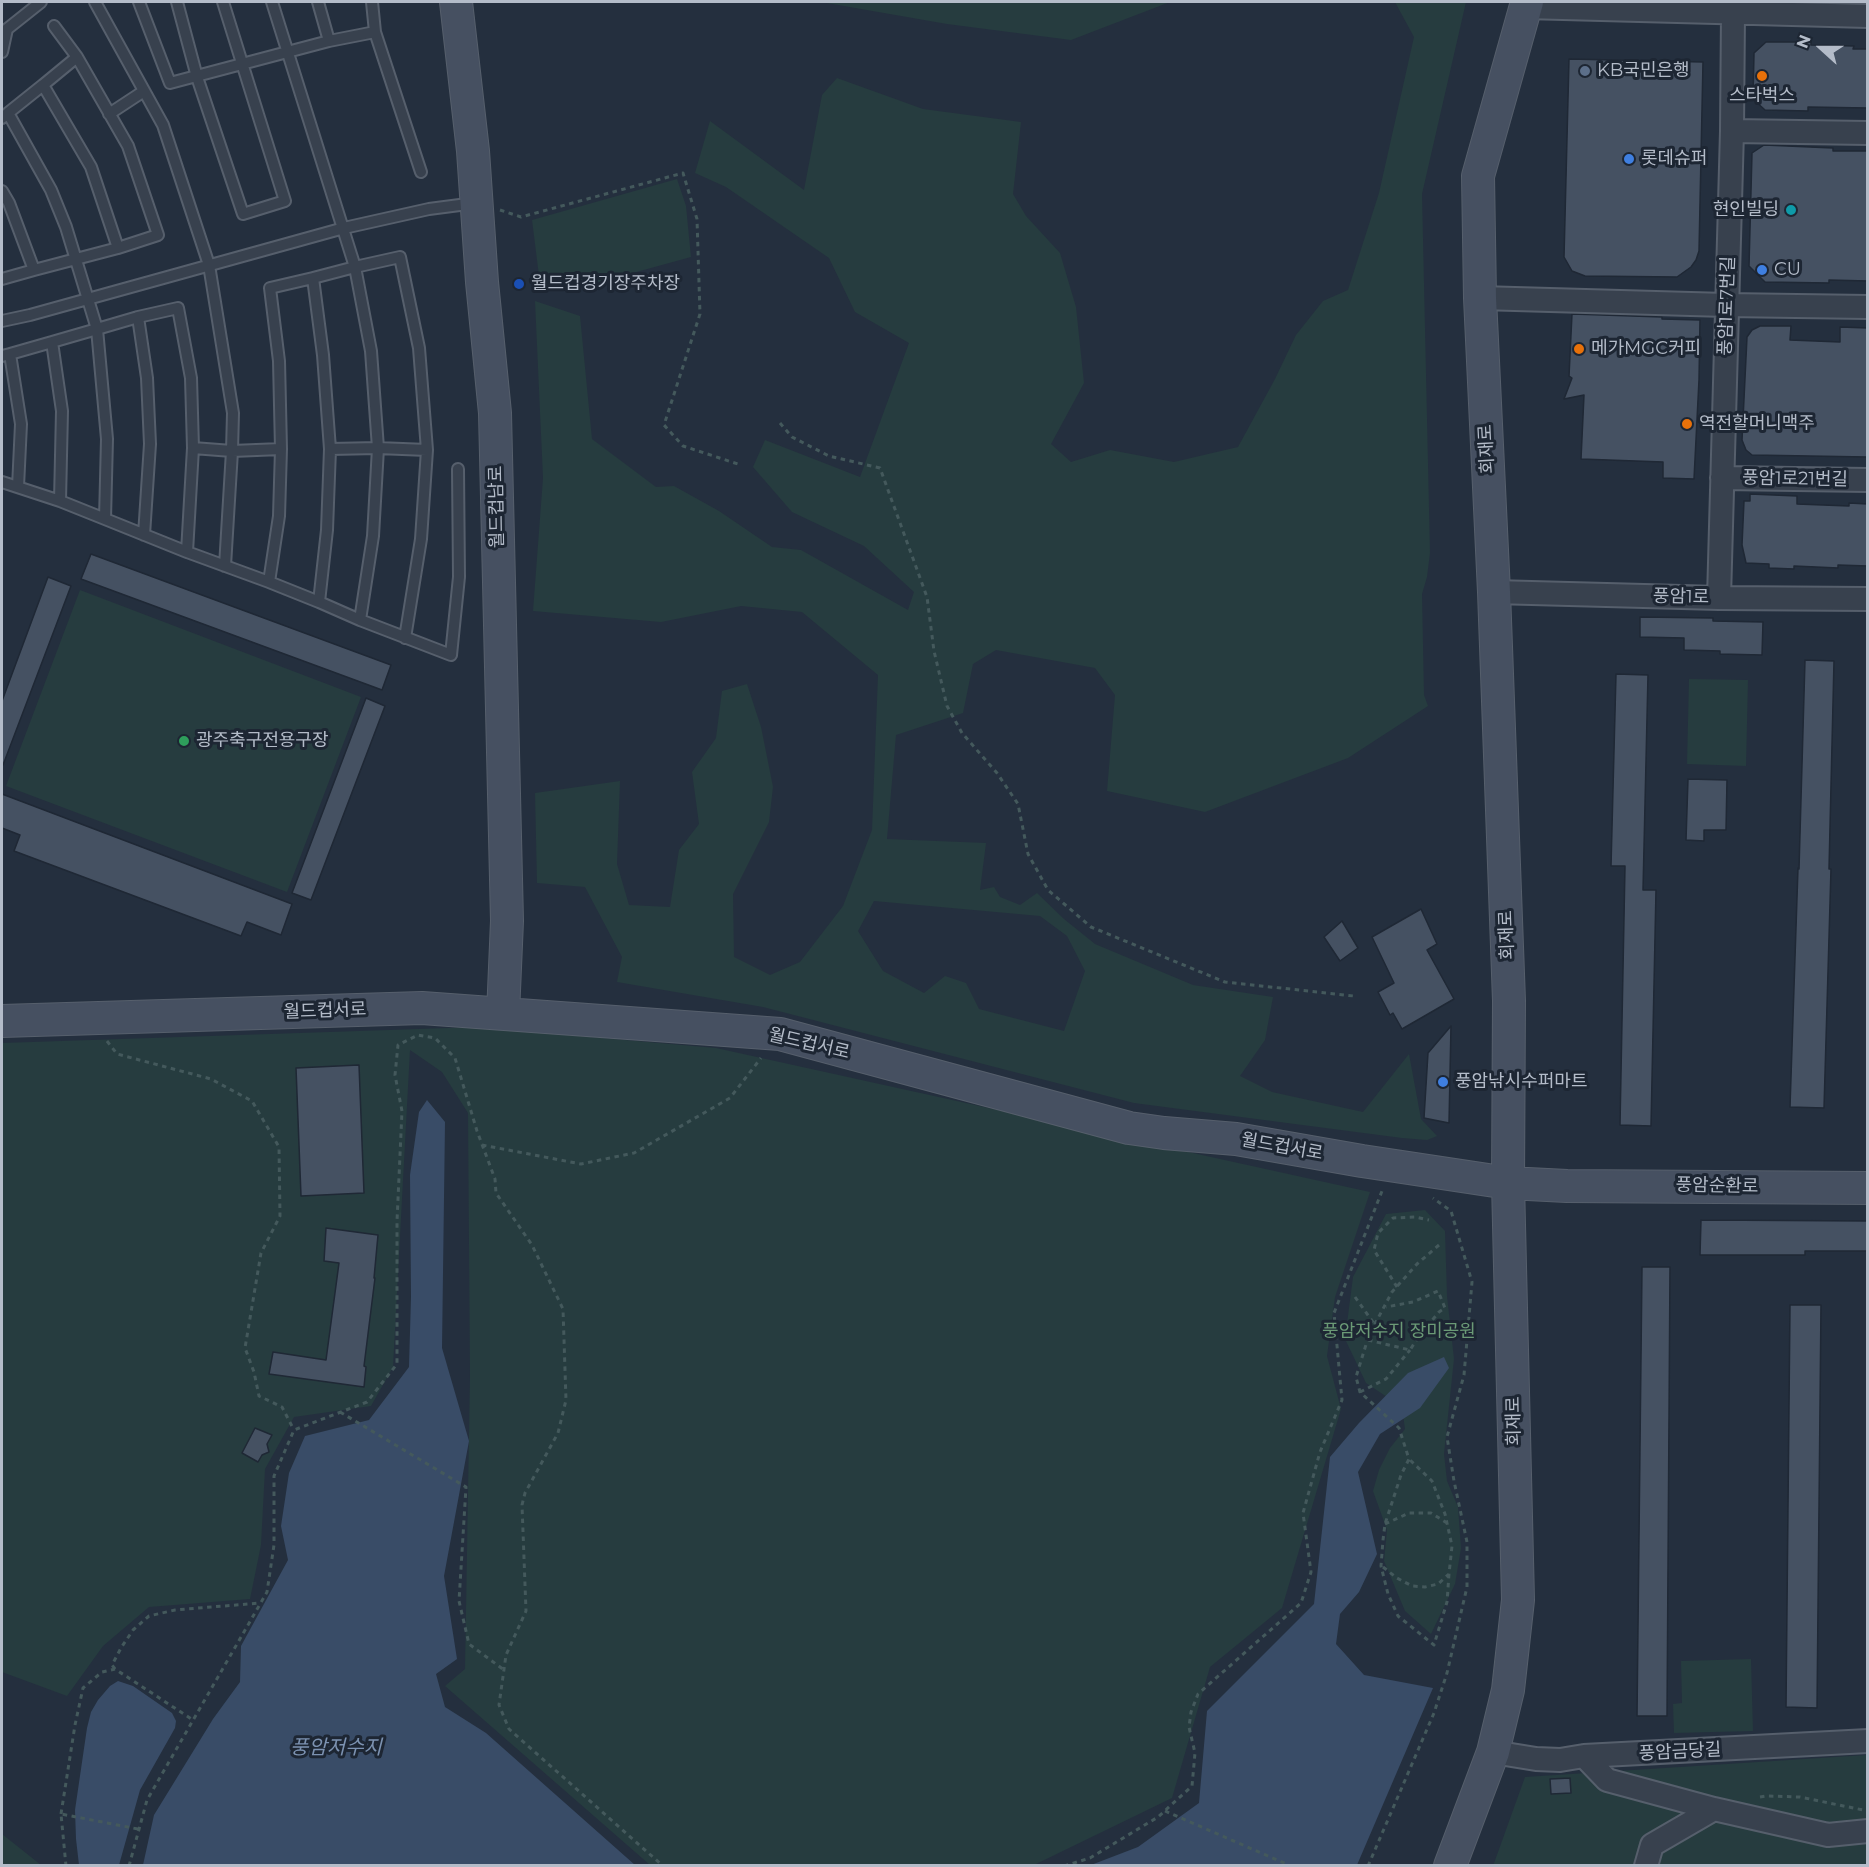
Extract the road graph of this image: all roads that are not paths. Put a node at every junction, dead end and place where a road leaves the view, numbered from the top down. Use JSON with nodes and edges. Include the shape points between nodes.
{"nodes":[{"id":1,"x":41,"y":2,"type":"edge"},
{"id":2,"x":95,"y":2,"type":"edge"},
{"id":3,"x":139,"y":2,"type":"edge"},
{"id":4,"x":177,"y":2,"type":"edge"},
{"id":5,"x":223,"y":2,"type":"edge"},
{"id":6,"x":272,"y":2,"type":"edge"},
{"id":7,"x":318,"y":2,"type":"edge"},
{"id":8,"x":372,"y":2,"type":"edge"},
{"id":9,"x":456,"y":2,"type":"edge"},
{"id":10,"x":1526,"y":4,"type":"edge"},
{"id":11,"x":1733,"y":14,"type":"junction"},
{"id":12,"x":1868,"y":16,"type":"edge"},
{"id":13,"x":54,"y":26,"type":"dead end"},
{"id":14,"x":4,"y":31,"type":"edge"},
{"id":15,"x":375,"y":32,"type":"junction"},
{"id":16,"x":329,"y":41,"type":"junction"},
{"id":17,"x":2,"y":52,"type":"edge"},
{"id":18,"x":289,"y":53,"type":"junction"},
{"id":19,"x":77,"y":57,"type":"junction"},
{"id":20,"x":243,"y":65,"type":"junction"},
{"id":21,"x":197,"y":76,"type":"junction"},
{"id":22,"x":43,"y":85,"type":"junction"},
{"id":23,"x":144,"y":91,"type":"junction"},
{"id":24,"x":109,"y":114,"type":"junction"},
{"id":25,"x":5,"y":115,"type":"edge"},
{"id":26,"x":1732,"y":131,"type":"junction"},
{"id":27,"x":1868,"y":134,"type":"edge"},
{"id":28,"x":421,"y":172,"type":"dead end"},
{"id":29,"x":2,"y":191,"type":"edge"},
{"id":30,"x":477,"y":203,"type":"junction"},
{"id":31,"x":344,"y":228,"type":"junction"},
{"id":32,"x":118,"y":248,"type":"junction"},
{"id":33,"x":75,"y":258,"type":"junction"},
{"id":34,"x":209,"y":265,"type":"junction"},
{"id":35,"x":355,"y":267,"type":"junction"},
{"id":36,"x":34,"y":270,"type":"junction"},
{"id":37,"x":313,"y":278,"type":"junction"},
{"id":38,"x":2,"y":279,"type":"edge"},
{"id":39,"x":1480,"y":298,"type":"junction"},
{"id":40,"x":88,"y":299,"type":"junction"},
{"id":41,"x":1726,"y":305,"type":"junction"},
{"id":42,"x":1868,"y":307,"type":"edge"},
{"id":43,"x":138,"y":316,"type":"junction"},
{"id":44,"x":2,"y":321,"type":"edge"},
{"id":45,"x":97,"y":329,"type":"junction"},
{"id":46,"x":52,"y":342,"type":"junction"},
{"id":47,"x":6,"y":355,"type":"edge"},
{"id":48,"x":193,"y":448,"type":"junction"},
{"id":49,"x":378,"y":448,"type":"junction"},
{"id":50,"x":282,"y":449,"type":"junction"},
{"id":51,"x":330,"y":449,"type":"junction"},
{"id":52,"x":232,"y":450,"type":"junction"},
{"id":53,"x":427,"y":450,"type":"junction"},
{"id":54,"x":458,"y":469,"type":"dead end"},
{"id":55,"x":1722,"y":478,"type":"junction"},
{"id":56,"x":1868,"y":480,"type":"edge"},
{"id":57,"x":2,"y":482,"type":"edge"},
{"id":58,"x":18,"y":487,"type":"junction"},
{"id":59,"x":60,"y":501,"type":"junction"},
{"id":60,"x":105,"y":519,"type":"junction"},
{"id":61,"x":144,"y":535,"type":"junction"},
{"id":62,"x":187,"y":552,"type":"junction"},
{"id":63,"x":225,"y":566,"type":"junction"},
{"id":64,"x":269,"y":582,"type":"junction"},
{"id":65,"x":1494,"y":592,"type":"junction"},
{"id":66,"x":1719,"y":598,"type":"junction"},
{"id":67,"x":1868,"y":599,"type":"edge"},
{"id":68,"x":319,"y":602,"type":"junction"},
{"id":69,"x":360,"y":620,"type":"junction"},
{"id":70,"x":405,"y":638,"type":"junction"},
{"id":71,"x":503,"y":1014,"type":"junction"},
{"id":72,"x":2,"y":1021,"type":"edge"},
{"id":73,"x":1508,"y":1183,"type":"junction"},
{"id":74,"x":1567,"y":1186,"type":"joint"},
{"id":75,"x":1868,"y":1188,"type":"edge"},
{"id":76,"x":1868,"y":1741,"type":"edge"},
{"id":77,"x":1492,"y":1752,"type":"junction"},
{"id":78,"x":1584,"y":1756,"type":"junction"},
{"id":79,"x":1714,"y":1809,"type":"junction"},
{"id":80,"x":1868,"y":1831,"type":"edge"},
{"id":81,"x":1450,"y":1866,"type":"edge"},
{"id":82,"x":1646,"y":1866,"type":"edge"}],
"edges":[{"from":1,"to":14,"type":"lane"},
{"from":2,"to":23,"type":"lane"},
{"from":3,"to":21,"type":"lane","via":[[170,83]]},
{"from":4,"to":21,"type":"lane"},
{"from":5,"to":20,"type":"lane"},
{"from":6,"to":18,"type":"lane"},
{"from":7,"to":16,"type":"lane"},
{"from":8,"to":15,"type":"lane"},
{"from":9,"to":30,"type":"street","name":"월드컵남로"},
{"from":10,"to":11,"type":"street"},
{"from":10,"to":39,"type":"street","name":"회재로","via":[[1478,176]]},
{"from":11,"to":12,"type":"street"},
{"from":11,"to":26,"type":"street","name":"풍암1로7번길"},
{"from":13,"to":19,"type":"lane"},
{"from":14,"to":17,"type":"lane"},
{"from":15,"to":16,"type":"lane"},
{"from":15,"to":28,"type":"lane"},
{"from":16,"to":18,"type":"lane"},
{"from":18,"to":20,"type":"lane"},
{"from":18,"to":31,"type":"lane"},
{"from":19,"to":22,"type":"lane"},
{"from":19,"to":24,"type":"lane"},
{"from":20,"to":21,"type":"lane"},
{"from":20,"to":21,"type":"lane","via":[[285,201],[243,214]]},
{"from":22,"to":25,"type":"lane"},
{"from":22,"to":32,"type":"lane","via":[[91,167]]},
{"from":23,"to":24,"type":"lane"},
{"from":23,"to":34,"type":"lane","via":[[163,125]]},
{"from":24,"to":32,"type":"lane","via":[[128,146],[158,235]]},
{"from":25,"to":33,"type":"lane","via":[[51,190]]},
{"from":26,"to":27,"type":"street"},
{"from":26,"to":41,"type":"street","name":"풍암1로7번길"},
{"from":29,"to":36,"type":"lane"},
{"from":30,"to":31,"type":"lane","via":[[429,208]]},
{"from":30,"to":71,"type":"street","name":"월드컵남로","via":[[495,413],[507,921]]},
{"from":31,"to":34,"type":"lane"},
{"from":31,"to":35,"type":"lane"},
{"from":32,"to":33,"type":"lane"},
{"from":33,"to":36,"type":"lane"},
{"from":33,"to":40,"type":"lane"},
{"from":34,"to":40,"type":"lane"},
{"from":34,"to":52,"type":"lane","via":[[233,413]]},
{"from":35,"to":37,"type":"lane"},
{"from":35,"to":49,"type":"lane","via":[[371,351]]},
{"from":35,"to":53,"type":"lane","via":[[400,257],[418,348]]},
{"from":36,"to":38,"type":"lane"},
{"from":37,"to":50,"type":"lane","via":[[270,288],[279,361]]},
{"from":37,"to":51,"type":"lane"},
{"from":39,"to":41,"type":"street"},
{"from":39,"to":65,"type":"street","name":"회재로"},
{"from":40,"to":44,"type":"lane"},
{"from":40,"to":45,"type":"lane"},
{"from":41,"to":42,"type":"street"},
{"from":41,"to":55,"type":"street","name":"풍암1로7번길"},
{"from":43,"to":45,"type":"lane"},
{"from":43,"to":48,"type":"lane","via":[[178,308],[191,378]]},
{"from":43,"to":61,"type":"lane","via":[[147,378],[150,444]]},
{"from":45,"to":46,"type":"lane"},
{"from":45,"to":60,"type":"lane","via":[[107,439]]},
{"from":46,"to":47,"type":"lane"},
{"from":46,"to":59,"type":"lane","via":[[62,411]]},
{"from":47,"to":58,"type":"lane","via":[[21,424]]},
{"from":48,"to":52,"type":"lane"},
{"from":48,"to":62,"type":"lane"},
{"from":49,"to":51,"type":"lane"},
{"from":49,"to":53,"type":"lane"},
{"from":49,"to":69,"type":"lane","via":[[373,536]]},
{"from":50,"to":52,"type":"lane"},
{"from":50,"to":64,"type":"lane","via":[[279,516]]},
{"from":51,"to":68,"type":"lane"},
{"from":52,"to":63,"type":"lane"},
{"from":53,"to":70,"type":"lane","via":[[421,539]]},
{"from":54,"to":70,"type":"lane","via":[[459,577],[451,655]]},
{"from":55,"to":56,"type":"street","name":"풍암1로21번길"},
{"from":55,"to":66,"type":"street","name":"풍암1로7번길"},
{"from":57,"to":58,"type":"lane"},
{"from":58,"to":59,"type":"lane"},
{"from":59,"to":60,"type":"lane"},
{"from":60,"to":61,"type":"lane"},
{"from":61,"to":62,"type":"lane"},
{"from":62,"to":63,"type":"lane"},
{"from":63,"to":64,"type":"lane"},
{"from":64,"to":68,"type":"lane"},
{"from":65,"to":66,"type":"street","name":"풍암1로"},
{"from":65,"to":73,"type":"street","name":"회재로","via":[[1509,1001]]},
{"from":66,"to":67,"type":"street","name":"풍암1로"},
{"from":68,"to":69,"type":"lane"},
{"from":69,"to":70,"type":"lane"},
{"from":71,"to":72,"type":"street","name":"월드컵서로","via":[[422,1008]]},
{"from":71,"to":73,"type":"street","name":"월드컵서로","via":[[780,1034],[1129,1128],[1236,1139]]},
{"from":73,"to":74,"type":"street","name":"월드컵서로"},
{"from":73,"to":77,"type":"street","name":"회재로","via":[[1518,1600],[1508,1690]]},
{"from":74,"to":75,"type":"street","name":"풍암순환로"},
{"from":76,"to":78,"type":"street","name":"풍암금당길"},
{"from":77,"to":78,"type":"street","name":"풍암금당길","via":[[1536,1759]]},
{"from":77,"to":81,"type":"street","name":"회재로"},
{"from":78,"to":79,"type":"street","via":[[1607,1780]]},
{"from":79,"to":80,"type":"street","via":[[1828,1835]]},
{"from":79,"to":82,"type":"street","via":[[1652,1845]]}]}
